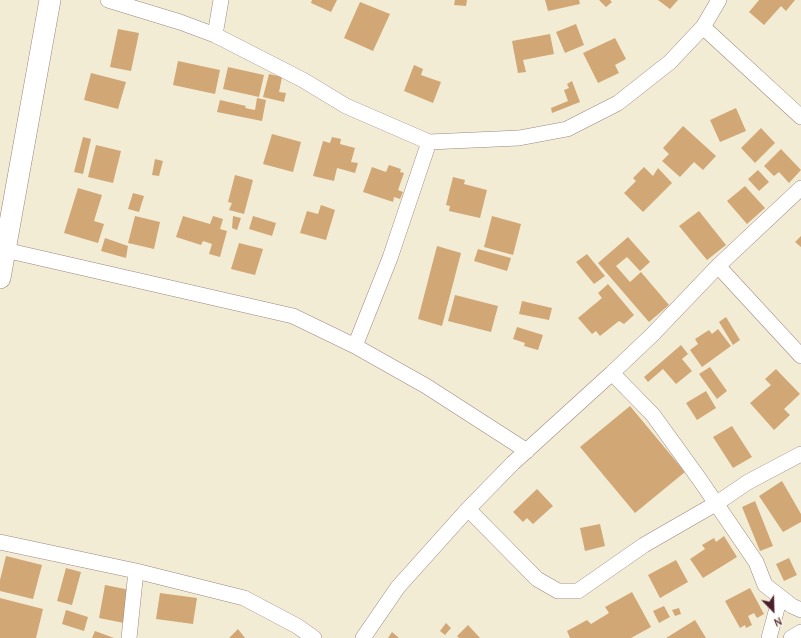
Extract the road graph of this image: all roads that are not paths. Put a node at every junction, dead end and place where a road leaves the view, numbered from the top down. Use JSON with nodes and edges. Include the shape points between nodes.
{"nodes":[{"id":1,"x":50,"y":0,"type":"edge"},
{"id":2,"x":108,"y":0,"type":"edge"},
{"id":3,"x":221,"y":0,"type":"edge"},
{"id":4,"x":720,"y":0,"type":"edge"},
{"id":5,"x":703,"y":27,"type":"junction"},
{"id":6,"x":215,"y":35,"type":"junction"},
{"id":7,"x":801,"y":117,"type":"edge"},
{"id":8,"x":429,"y":142,"type":"junction"},
{"id":9,"x":801,"y":188,"type":"edge"},
{"id":10,"x":5,"y":250,"type":"junction"},
{"id":11,"x":718,"y":266,"type":"junction"},
{"id":12,"x":0,"y":278,"type":"edge"},
{"id":13,"x":356,"y":346,"type":"junction"},
{"id":14,"x":801,"y":356,"type":"edge"},
{"id":15,"x":612,"y":373,"type":"junction"},
{"id":16,"x":527,"y":451,"type":"junction"},
{"id":17,"x":801,"y":454,"type":"edge"},
{"id":18,"x":717,"y":504,"type":"junction"},
{"id":19,"x":468,"y":509,"type":"junction"},
{"id":20,"x":0,"y":542,"type":"edge"},
{"id":21,"x":136,"y":571,"type":"junction"},
{"id":22,"x":780,"y":597,"type":"junction"},
{"id":23,"x":801,"y":610,"type":"edge"},
{"id":24,"x":801,"y":632,"type":"edge"},
{"id":25,"x":129,"y":638,"type":"edge"},
{"id":26,"x":314,"y":638,"type":"edge"},
{"id":27,"x":363,"y":638,"type":"edge"},
{"id":28,"x":770,"y":638,"type":"edge"},
{"id":29,"x":791,"y":638,"type":"edge"}],
"edges":[{"from":1,"to":10,"type":"main road"},
{"from":2,"to":6,"type":"street"},
{"from":3,"to":6,"type":"street"},
{"from":4,"to":5,"type":"street"},
{"from":5,"to":7,"type":"street"},
{"from":5,"to":8,"type":"street","via":[[670,62],[618,102],[567,129],[519,138]]},
{"from":6,"to":8,"type":"street","via":[[303,80],[346,106]]},
{"from":8,"to":13,"type":"street","via":[[390,258]]},
{"from":9,"to":11,"type":"street"},
{"from":10,"to":12,"type":"main road"},
{"from":10,"to":13,"type":"street","via":[[293,316]]},
{"from":11,"to":14,"type":"street"},
{"from":11,"to":15,"type":"street"},
{"from":13,"to":16,"type":"street","via":[[426,386]]},
{"from":15,"to":16,"type":"street"},
{"from":15,"to":18,"type":"street","via":[[653,415]]},
{"from":16,"to":19,"type":"street"},
{"from":17,"to":18,"type":"street","via":[[748,482]]},
{"from":18,"to":19,"type":"street","via":[[644,545],[578,591],[558,591],[537,579]]},
{"from":18,"to":22,"type":"street","via":[[756,562],[765,585]]},
{"from":19,"to":27,"type":"street","via":[[398,587]]},
{"from":20,"to":21,"type":"street"},
{"from":21,"to":25,"type":"street"},
{"from":21,"to":26,"type":"street","via":[[244,598]]},
{"from":22,"to":23,"type":"street"},
{"from":22,"to":28,"type":"street"},
{"from":24,"to":29,"type":"street"}]}
